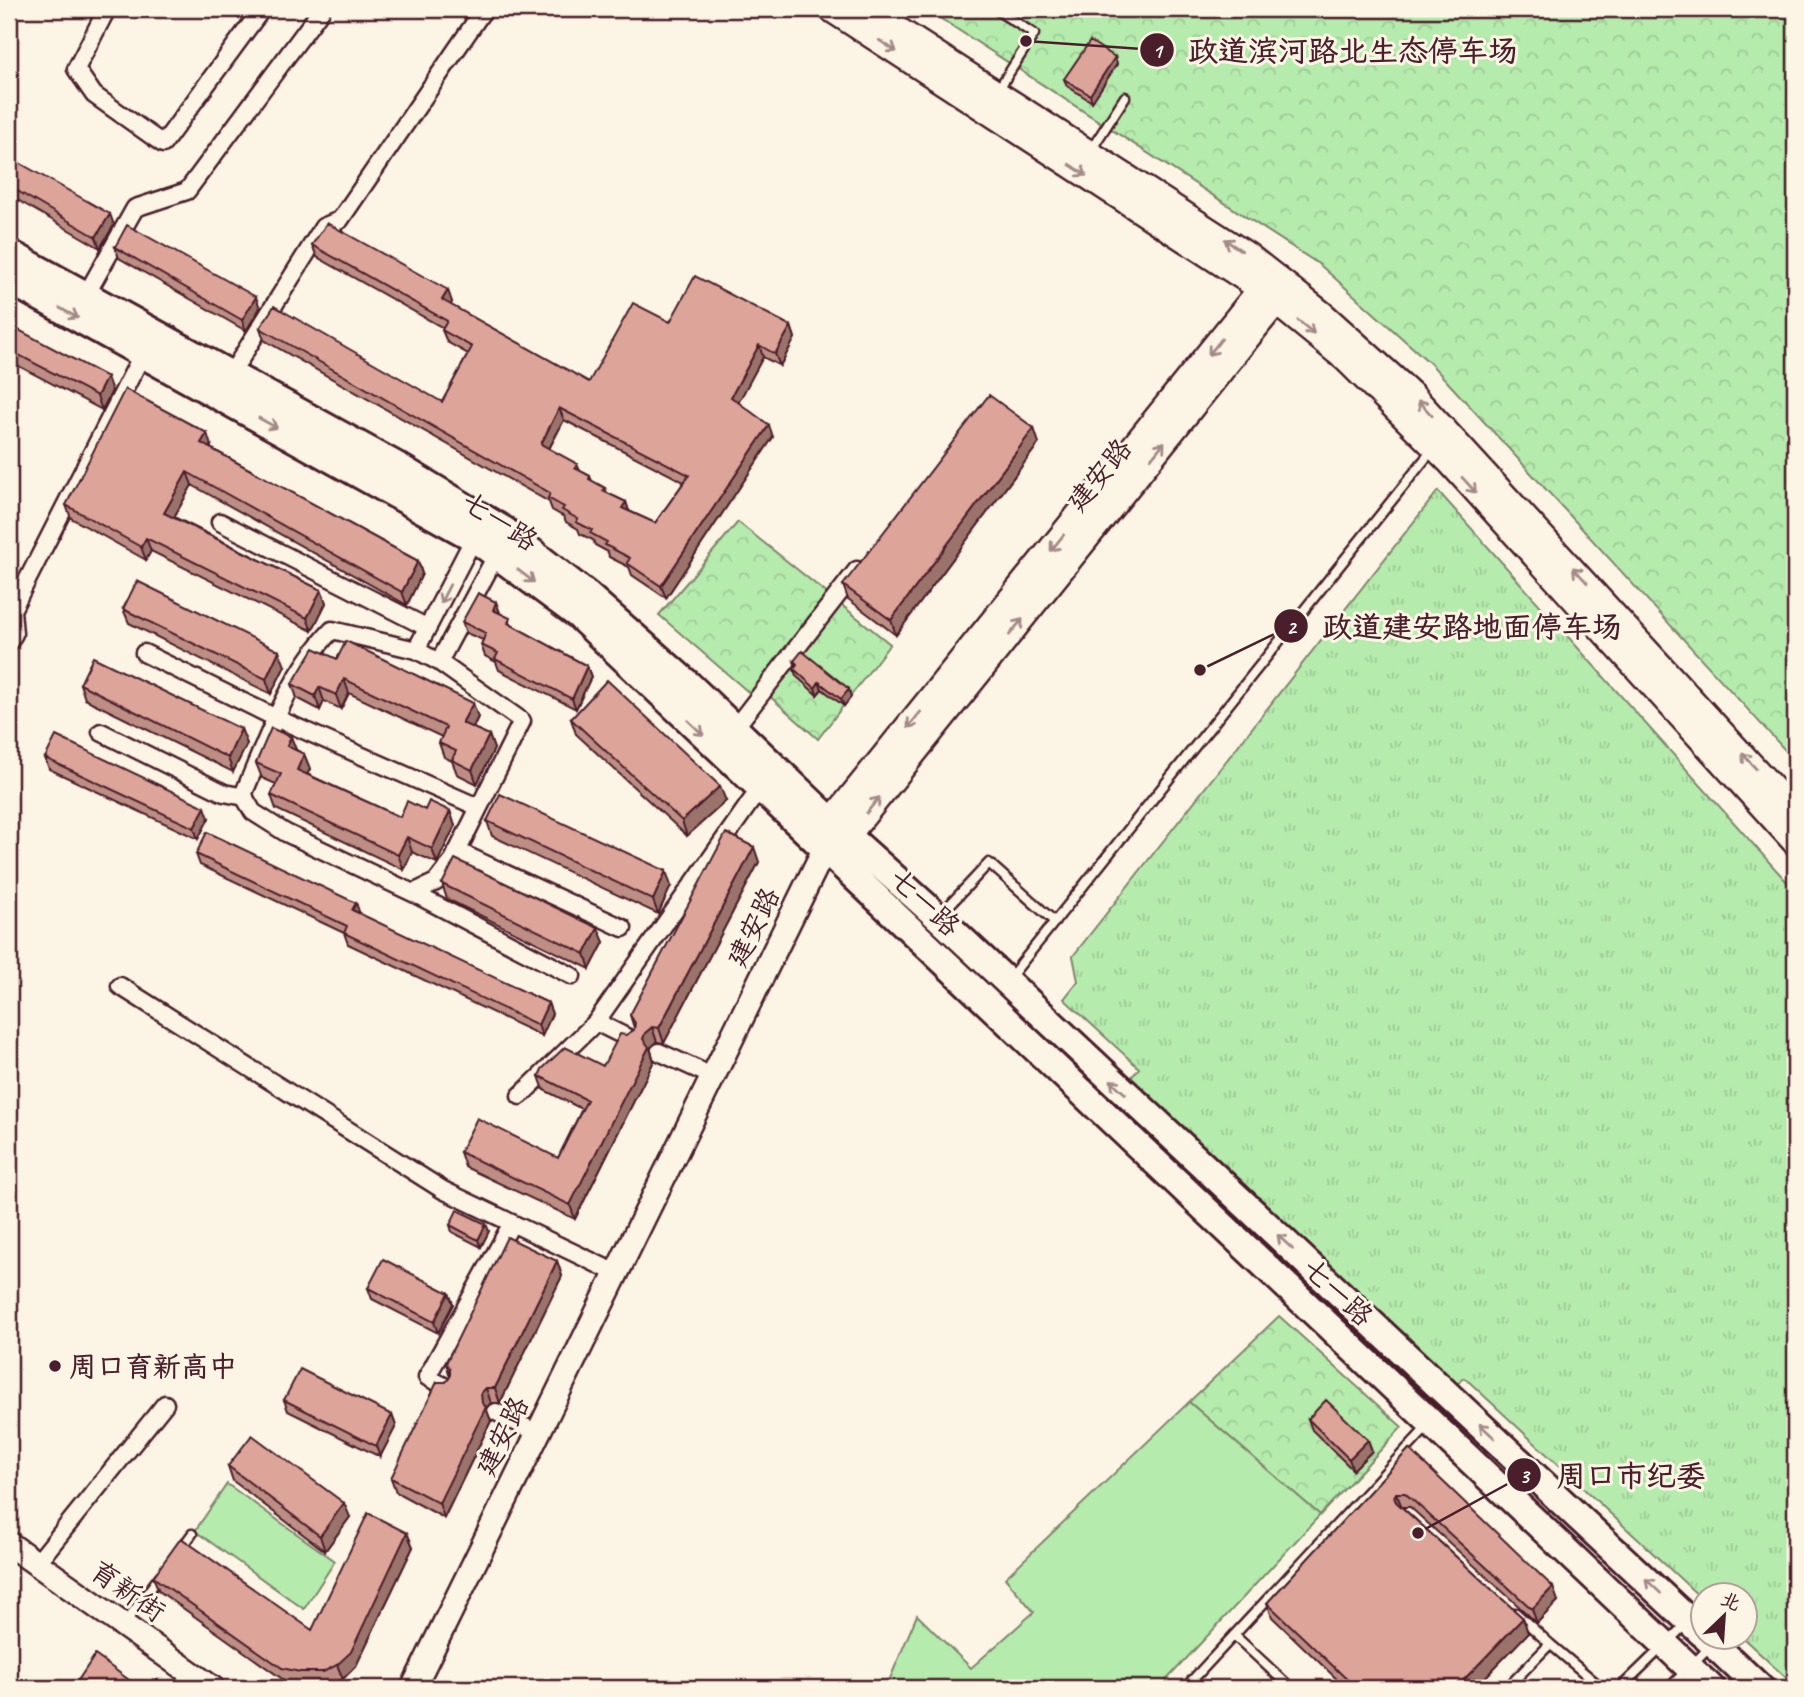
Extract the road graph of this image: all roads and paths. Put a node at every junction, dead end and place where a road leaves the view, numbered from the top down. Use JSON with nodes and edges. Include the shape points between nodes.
{"nodes":[{"id":1,"x":107,"y":9,"type":"edge"},
{"id":2,"x":262,"y":9,"type":"edge"},
{"id":3,"x":322,"y":9,"type":"edge"},
{"id":4,"x":484,"y":9,"type":"edge"},
{"id":5,"x":830,"y":9,"type":"edge"},
{"id":6,"x":867,"y":9,"type":"edge"},
{"id":7,"x":995,"y":9,"type":"edge"},
{"id":8,"x":996,"y":92,"type":"junction"},
{"id":9,"x":1125,"y":97,"type":"dead end"},
{"id":10,"x":1090,"y":153,"type":"junction"},
{"id":11,"x":9,"y":253,"type":"edge"},
{"id":12,"x":9,"y":280,"type":"edge"},
{"id":13,"x":1274,"y":288,"type":"junction"},
{"id":14,"x":86,"y":295,"type":"junction"},
{"id":15,"x":143,"y":353,"type":"junction"},
{"id":16,"x":231,"y":374,"type":"junction"},
{"id":17,"x":1434,"y":448,"type":"junction"},
{"id":18,"x":220,"y":522,"type":"dead end"},
{"id":19,"x":474,"y":538,"type":"junction"},
{"id":20,"x":497,"y":554,"type":"junction"},
{"id":21,"x":869,"y":554,"type":"edge"},
{"id":22,"x":10,"y":609,"type":"edge"},
{"id":23,"x":428,"y":628,"type":"junction"},
{"id":24,"x":9,"y":642,"type":"edge"},
{"id":25,"x":416,"y":650,"type":"junction"},
{"id":26,"x":144,"y":653,"type":"dead end"},
{"id":27,"x":439,"y":662,"type":"junction"},
{"id":28,"x":276,"y":718,"type":"junction"},
{"id":29,"x":734,"y":729,"type":"junction"},
{"id":30,"x":101,"y":732,"type":"dead end"},
{"id":31,"x":758,"y":791,"type":"dead end"},
{"id":32,"x":244,"y":797,"type":"junction"},
{"id":33,"x":478,"y":807,"type":"junction"},
{"id":34,"x":1795,"y":812,"type":"edge"},
{"id":35,"x":840,"y":829,"type":"junction"},
{"id":36,"x":1795,"y":843,"type":"edge"},
{"id":37,"x":824,"y":850,"type":"junction"},
{"id":38,"x":457,"y":851,"type":"junction"},
{"id":39,"x":412,"y":893,"type":"junction"},
{"id":40,"x":938,"y":917,"type":"junction"},
{"id":41,"x":1055,"y":922,"type":"junction"},
{"id":42,"x":623,"y":928,"type":"dead end"},
{"id":43,"x":572,"y":976,"type":"dead end"},
{"id":44,"x":1007,"y":982,"type":"junction"},
{"id":45,"x":120,"y":986,"type":"dead end"},
{"id":46,"x":596,"y":1023,"type":"junction"},
{"id":47,"x":630,"y":1039,"type":"edge"},
{"id":48,"x":659,"y":1052,"type":"dead end"},
{"id":49,"x":712,"y":1076,"type":"junction"},
{"id":50,"x":520,"y":1096,"type":"dead end"},
{"id":51,"x":512,"y":1223,"type":"junction"},
{"id":52,"x":615,"y":1273,"type":"junction"},
{"id":53,"x":446,"y":1387,"type":"edge"},
{"id":54,"x":165,"y":1404,"type":"dead end"},
{"id":55,"x":496,"y":1412,"type":"dead end"},
{"id":56,"x":1431,"y":1423,"type":"junction"},
{"id":57,"x":537,"y":1433,"type":"junction"},
{"id":58,"x":192,"y":1534,"type":"dead end"},
{"id":59,"x":9,"y":1544,"type":"edge"},
{"id":60,"x":177,"y":1554,"type":"edge"},
{"id":61,"x":37,"y":1563,"type":"junction"},
{"id":62,"x":170,"y":1564,"type":"edge"},
{"id":63,"x":1509,"y":1606,"type":"edge"},
{"id":64,"x":1688,"y":1620,"type":"edge"},
{"id":65,"x":124,"y":1625,"type":"junction"},
{"id":66,"x":1234,"y":1635,"type":"junction"},
{"id":67,"x":1688,"y":1638,"type":"edge"},
{"id":68,"x":1550,"y":1644,"type":"junction"},
{"id":69,"x":1667,"y":1644,"type":"junction"},
{"id":70,"x":1697,"y":1652,"type":"edge"},
{"id":71,"x":1722,"y":1652,"type":"edge"},
{"id":72,"x":1691,"y":1668,"type":"junction"},
{"id":73,"x":212,"y":1688,"type":"edge"},
{"id":74,"x":413,"y":1688,"type":"edge"},
{"id":75,"x":1185,"y":1688,"type":"edge"},
{"id":76,"x":1291,"y":1688,"type":"edge"},
{"id":77,"x":1507,"y":1688,"type":"edge"},
{"id":78,"x":1602,"y":1688,"type":"edge"},
{"id":79,"x":1620,"y":1688,"type":"edge"},
{"id":80,"x":1669,"y":1688,"type":"edge"},
{"id":81,"x":1711,"y":1688,"type":"edge"},
{"id":82,"x":1760,"y":1688,"type":"edge"}],
"edges":[{"from":1,"to":2,"type":"street","via":[[76,69],[94,95],[163,144]]},
{"from":3,"to":14,"type":"street","via":[[187,191],[135,208]]},
{"from":4,"to":16,"type":"street","via":[[340,220],[323,227]]},
{"from":5,"to":13,"type":"main road","one_way":true},
{"from":6,"to":8,"type":"main road"},
{"from":7,"to":8,"type":"lane","via":[[1034,34]]},
{"from":8,"to":10,"type":"main road"},
{"from":9,"to":10,"type":"lane"},
{"from":13,"to":10,"type":"main road","one_way":true,"via":[[1248,255]]},
{"from":11,"to":14,"type":"main road","name":"七一路"},
{"from":12,"to":15,"type":"main road","name":"七一路","one_way":true},
{"from":13,"to":17,"type":"main road","one_way":true},
{"from":34,"to":13,"type":"main road","one_way":true,"via":[[1413,394],[1322,313]]},
{"from":13,"to":35,"type":"main road","name":"建安路"},
{"from":14,"to":16,"type":"main road","name":"七一路"},
{"from":15,"to":19,"type":"main road","name":"七一路","one_way":true},
{"from":15,"to":22,"type":"street"},
{"from":16,"to":29,"type":"main road","name":"七一路","via":[[505,531],[587,594]]},
{"from":17,"to":36,"type":"main road","one_way":true},
{"from":17,"to":41,"type":"lane"},
{"from":18,"to":23,"type":"street"},
{"from":19,"to":20,"type":"main road","name":"七一路"},
{"from":19,"to":23,"type":"street","one_way":true},
{"from":20,"to":27,"type":"street"},
{"from":20,"to":37,"type":"main road","name":"七一路","one_way":true,"via":[[578,615]]},
{"from":21,"to":29,"type":"street"},
{"from":22,"to":24,"type":"street","via":[[14,634]]},
{"from":23,"to":25,"type":"street"},
{"from":25,"to":27,"type":"street"},
{"from":25,"to":28,"type":"street","via":[[332,630],[315,648]]},
{"from":26,"to":28,"type":"street"},
{"from":27,"to":33,"type":"street","via":[[522,720]]},
{"from":28,"to":32,"type":"street"},
{"from":28,"to":33,"type":"street"},
{"from":29,"to":35,"type":"main road","name":"七一路"},
{"from":30,"to":32,"type":"street","via":[[224,793]]},
{"from":31,"to":46,"type":"street"},
{"from":32,"to":39,"type":"street","via":[[253,812],[286,834]]},
{"from":33,"to":38,"type":"street"},
{"from":35,"to":37,"type":"main road","name":"建安路"},
{"from":35,"to":40,"type":"main road","name":"七一路"},
{"from":37,"to":49,"type":"main road","name":"建安路"},
{"from":37,"to":56,"type":"main road","name":"七一路"},
{"from":38,"to":39,"type":"street","via":[[436,882]]},
{"from":38,"to":42,"type":"street"},
{"from":39,"to":43,"type":"street"},
{"from":40,"to":41,"type":"lane","via":[[989,863]]},
{"from":40,"to":44,"type":"main road","name":"七一路"},
{"from":41,"to":44,"type":"lane"},
{"from":64,"to":44,"type":"main road","name":"七一路","one_way":true},
{"from":45,"to":51,"type":"street","via":[[443,1190]]},
{"from":46,"to":47,"type":"street"},
{"from":46,"to":50,"type":"street"},
{"from":48,"to":49,"type":"street"},
{"from":49,"to":52,"type":"main road","name":"建安路"},
{"from":51,"to":52,"type":"street"},
{"from":51,"to":53,"type":"street","via":[[427,1377]]},
{"from":52,"to":57,"type":"main road","name":"建安路"},
{"from":54,"to":61,"type":"street"},
{"from":55,"to":57,"type":"street"},
{"from":56,"to":66,"type":"lane"},
{"from":56,"to":69,"type":"main road","name":"七一路"},
{"from":57,"to":74,"type":"main road","name":"建安路"},
{"from":58,"to":60,"type":"lane"},
{"from":59,"to":61,"type":"main road","name":"育新街"},
{"from":61,"to":65,"type":"main road","name":"育新街"},
{"from":62,"to":65,"type":"lane"},
{"from":63,"to":68,"type":"lane"},
{"from":65,"to":73,"type":"main road","name":"育新街"},
{"from":66,"to":75,"type":"lane"},
{"from":66,"to":76,"type":"lane"},
{"from":67,"to":69,"type":"lane"},
{"from":68,"to":77,"type":"lane"},
{"from":68,"to":78,"type":"lane"},
{"from":69,"to":72,"type":"main road","name":"七一路"},
{"from":69,"to":79,"type":"lane"},
{"from":70,"to":72,"type":"lane"},
{"from":71,"to":82,"type":"main road","name":"七一路"},
{"from":72,"to":80,"type":"lane"},
{"from":72,"to":81,"type":"main road","name":"七一路"}]}
